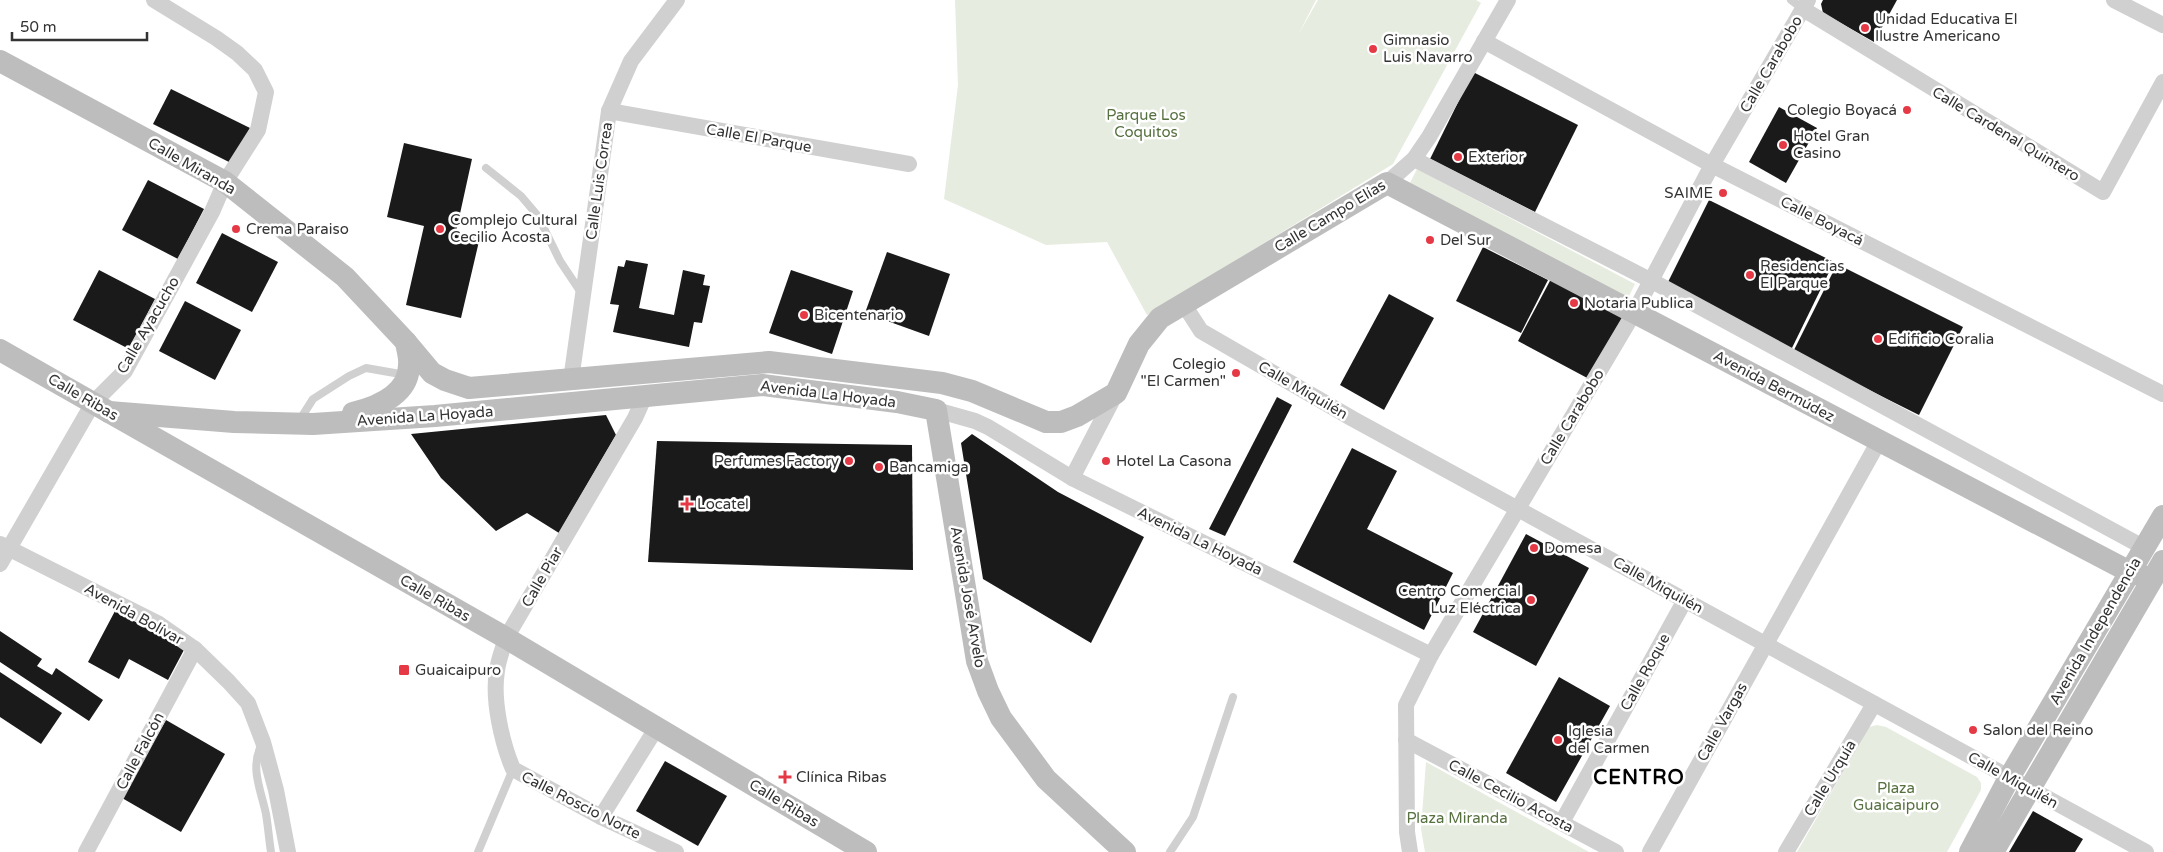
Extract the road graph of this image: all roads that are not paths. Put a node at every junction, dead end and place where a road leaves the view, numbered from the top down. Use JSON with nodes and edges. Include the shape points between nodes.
{"nodes":[{"id":1,"x":154,"y":0,"type":"edge"},
{"id":2,"x":677,"y":0,"type":"edge"},
{"id":3,"x":1508,"y":0,"type":"edge"},
{"id":4,"x":2114,"y":0,"type":"edge"},
{"id":5,"x":1801,"y":3,"type":"edge"},
{"id":6,"x":2163,"y":25,"type":"edge"},
{"id":7,"x":1484,"y":41,"type":"junction"},
{"id":8,"x":0,"y":61,"type":"edge"},
{"id":9,"x":2163,"y":82,"type":"edge"},
{"id":10,"x":608,"y":111,"type":"junction"},
{"id":11,"x":1414,"y":159,"type":"junction"},
{"id":12,"x":909,"y":164,"type":"dead end"},
{"id":13,"x":1712,"y":165,"type":"junction"},
{"id":14,"x":486,"y":168,"type":"dead end"},
{"id":15,"x":225,"y":182,"type":"junction"},
{"id":16,"x":1387,"y":183,"type":"junction"},
{"id":17,"x":1652,"y":281,"type":"junction"},
{"id":18,"x":583,"y":295,"type":"junction"},
{"id":19,"x":1183,"y":303,"type":"junction"},
{"id":20,"x":1635,"y":311,"type":"junction"},
{"id":21,"x":406,"y":342,"type":"junction"},
{"id":22,"x":0,"y":350,"type":"edge"},
{"id":23,"x":408,"y":376,"type":"junction"},
{"id":24,"x":571,"y":380,"type":"junction"},
{"id":25,"x":1116,"y":393,"type":"junction"},
{"id":26,"x":2163,"y":394,"type":"edge"},
{"id":27,"x":644,"y":398,"type":"junction"},
{"id":28,"x":101,"y":407,"type":"junction"},
{"id":29,"x":936,"y":410,"type":"junction"},
{"id":30,"x":305,"y":424,"type":"junction"},
{"id":31,"x":1879,"y":441,"type":"junction"},
{"id":32,"x":1072,"y":478,"type":"junction"},
{"id":33,"x":1517,"y":508,"type":"junction"},
{"id":34,"x":2163,"y":516,"type":"edge"},
{"id":35,"x":4,"y":546,"type":"edge"},
{"id":36,"x":2145,"y":548,"type":"junction"},
{"id":37,"x":0,"y":564,"type":"edge"},
{"id":38,"x":2130,"y":572,"type":"junction"},
{"id":39,"x":2159,"y":575,"type":"edge"},
{"id":40,"x":1685,"y":600,"type":"junction"},
{"id":41,"x":506,"y":638,"type":"junction"},
{"id":42,"x":1765,"y":644,"type":"junction"},
{"id":43,"x":195,"y":649,"type":"junction"},
{"id":44,"x":1431,"y":655,"type":"junction"},
{"id":45,"x":1233,"y":697,"type":"dead end"},
{"id":46,"x":1874,"y":704,"type":"junction"},
{"id":47,"x":657,"y":727,"type":"junction"},
{"id":48,"x":1406,"y":740,"type":"junction"},
{"id":49,"x":263,"y":742,"type":"junction"},
{"id":50,"x":513,"y":769,"type":"junction"},
{"id":51,"x":2019,"y":784,"type":"junction"},
{"id":52,"x":601,"y":817,"type":"junction"},
{"id":53,"x":1562,"y":822,"type":"junction"},
{"id":54,"x":86,"y":852,"type":"edge"},
{"id":55,"x":271,"y":852,"type":"edge"},
{"id":56,"x":288,"y":852,"type":"edge"},
{"id":57,"x":478,"y":852,"type":"edge"},
{"id":58,"x":676,"y":852,"type":"edge"},
{"id":59,"x":866,"y":852,"type":"edge"},
{"id":60,"x":1125,"y":852,"type":"edge"},
{"id":61,"x":1170,"y":852,"type":"edge"},
{"id":62,"x":1410,"y":852,"type":"edge"},
{"id":63,"x":1616,"y":852,"type":"edge"},
{"id":64,"x":1650,"y":852,"type":"edge"},
{"id":65,"x":1786,"y":852,"type":"edge"},
{"id":66,"x":1970,"y":852,"type":"edge"},
{"id":67,"x":1993,"y":852,"type":"edge"},
{"id":68,"x":2146,"y":852,"type":"edge"}],
"edges":[{"from":1,"to":15,"type":"street","name":"Calle Ayacucho","via":[[237,53],[255,70],[266,92],[258,130]]},
{"from":2,"to":10,"type":"street","name":"Calle Luis Correa","via":[[631,61]]},
{"from":3,"to":7,"type":"street","name":"Calle Campo Elías"},
{"from":4,"to":6,"type":"street"},
{"from":5,"to":9,"type":"street","name":"Calle Cardenal Quintero","via":[[2102,192]]},
{"from":5,"to":13,"type":"street","name":"Calle Carabobo"},
{"from":7,"to":11,"type":"street","name":"Calle Campo Elías"},
{"from":7,"to":13,"type":"street","name":"Calle Boyacá"},
{"from":8,"to":15,"type":"street","name":"Calle Miranda"},
{"from":10,"to":12,"type":"street","name":"Calle El Parque"},
{"from":10,"to":18,"type":"street","name":"Calle Luis Correa"},
{"from":11,"to":16,"type":"street","name":"Calle Campo Elías"},
{"from":11,"to":17,"type":"street"},
{"from":13,"to":17,"type":"street","name":"Calle Carabobo"},
{"from":13,"to":26,"type":"street","name":"Calle Boyacá"},
{"from":14,"to":18,"type":"lane","via":[[521,196],[538,216],[560,261]]},
{"from":15,"to":21,"type":"street","name":"Calle Miranda","via":[[345,277]]},
{"from":15,"to":28,"type":"street","name":"Calle Ayacucho","via":[[212,212],[125,371]]},
{"from":16,"to":19,"type":"street","name":"Calle Campo Elías"},
{"from":16,"to":20,"type":"street","name":"Avenida Bermúdez"},
{"from":17,"to":20,"type":"street","name":"Calle Carabobo"},
{"from":17,"to":36,"type":"street"},
{"from":18,"to":24,"type":"street","name":"Calle Luis Correa"},
{"from":19,"to":25,"type":"street","name":"Calle Campo Elías","via":[[1160,318],[1139,344]]},
{"from":19,"to":33,"type":"street","name":"Calle Miquilén","via":[[1201,331]]},
{"from":20,"to":31,"type":"street","name":"Avenida Bermúdez"},
{"from":20,"to":33,"type":"street","name":"Calle Carabobo"},
{"from":21,"to":23,"type":"street","via":[[410,365]]},
{"from":21,"to":24,"type":"street","name":"Avenida La Hoyada","via":[[432,372],[459,386],[469,388]]},
{"from":22,"to":28,"type":"street","name":"Calle Ribas"},
{"from":23,"to":30,"type":"street","via":[[403,386],[381,404]]},
{"from":23,"to":30,"type":"lane","via":[[366,368],[313,399]]},
{"from":24,"to":25,"type":"street","name":"Avenida La Hoyada","via":[[769,362],[942,383],[972,391],[1046,422],[1061,422],[1077,416]]},
{"from":25,"to":32,"type":"street"},
{"from":27,"to":29,"type":"street","name":"Avenida La Hoyada","via":[[762,385],[898,402]]},
{"from":27,"to":30,"type":"street","name":"Avenida La Hoyada"},
{"from":27,"to":41,"type":"street","name":"Calle Piar"},
{"from":28,"to":30,"type":"street","name":"Avenida La Hoyada","via":[[234,422]]},
{"from":28,"to":35,"type":"street","name":"Calle Ayacucho"},
{"from":28,"to":41,"type":"street","name":"Calle Ribas"},
{"from":29,"to":32,"type":"street","name":"Avenida La Hoyada","via":[[988,427]]},
{"from":29,"to":60,"type":"street","name":"Avenida José Arvelo","via":[[977,660],[988,692],[1002,718],[1046,779]]},
{"from":31,"to":38,"type":"street","name":"Avenida Bermúdez"},
{"from":31,"to":42,"type":"street","name":"Calle Vargas"},
{"from":32,"to":44,"type":"street","name":"Avenida La Hoyada"},
{"from":33,"to":40,"type":"street","name":"Calle Miquilén"},
{"from":33,"to":44,"type":"street","name":"Calle Carabobo"},
{"from":34,"to":36,"type":"street","name":"Avenida Independencia"},
{"from":35,"to":37,"type":"street","name":"Calle Ayacucho"},
{"from":35,"to":43,"type":"street","name":"Avenida Bolívar","via":[[158,624]]},
{"from":36,"to":38,"type":"street","name":"Avenida Independencia"},
{"from":38,"to":39,"type":"street","name":"Avenida Bermúdez"},
{"from":38,"to":51,"type":"street","name":"Avenida Independencia"},
{"from":39,"to":51,"type":"street","name":"Avenida Independencia"},
{"from":40,"to":42,"type":"street","name":"Calle Miquilén"},
{"from":40,"to":53,"type":"street","name":"Calle Roque"},
{"from":41,"to":47,"type":"street","name":"Calle Ribas"},
{"from":41,"to":50,"type":"street","name":"Calle Piar","via":[[496,672],[497,693],[502,740]]},
{"from":42,"to":46,"type":"street","name":"Calle Miquilén"},
{"from":42,"to":64,"type":"street","name":"Calle Vargas"},
{"from":43,"to":49,"type":"street","name":"Avenida Bolívar","via":[[248,703]]},
{"from":43,"to":54,"type":"street","name":"Calle Falcón"},
{"from":44,"to":48,"type":"street","name":"Calle Carabobo","via":[[1406,705]]},
{"from":45,"to":61,"type":"lane","via":[[1193,817]]},
{"from":46,"to":51,"type":"street","name":"Calle Miquilén"},
{"from":46,"to":65,"type":"street","name":"Calle Urquía"},
{"from":47,"to":52,"type":"street"},
{"from":47,"to":59,"type":"street","name":"Calle Ribas"},
{"from":48,"to":53,"type":"street","name":"Calle Cecilio Acosta"},
{"from":48,"to":62,"type":"street","name":"Calle Carabobo"},
{"from":49,"to":55,"type":"lane","via":[[257,755],[256,781],[266,814]]},
{"from":49,"to":56,"type":"street","name":"Avenida Bolívar"},
{"from":50,"to":52,"type":"street","name":"Calle Roscio Norte"},
{"from":50,"to":57,"type":"lane"},
{"from":51,"to":66,"type":"street","name":"Avenida Independencia"},
{"from":51,"to":67,"type":"street","name":"Avenida Independencia"},
{"from":51,"to":68,"type":"street","name":"Calle Miquilén"},
{"from":52,"to":58,"type":"street","name":"Calle Roscio Norte"},
{"from":53,"to":63,"type":"street","name":"Calle Cecilio Acosta"}]}
